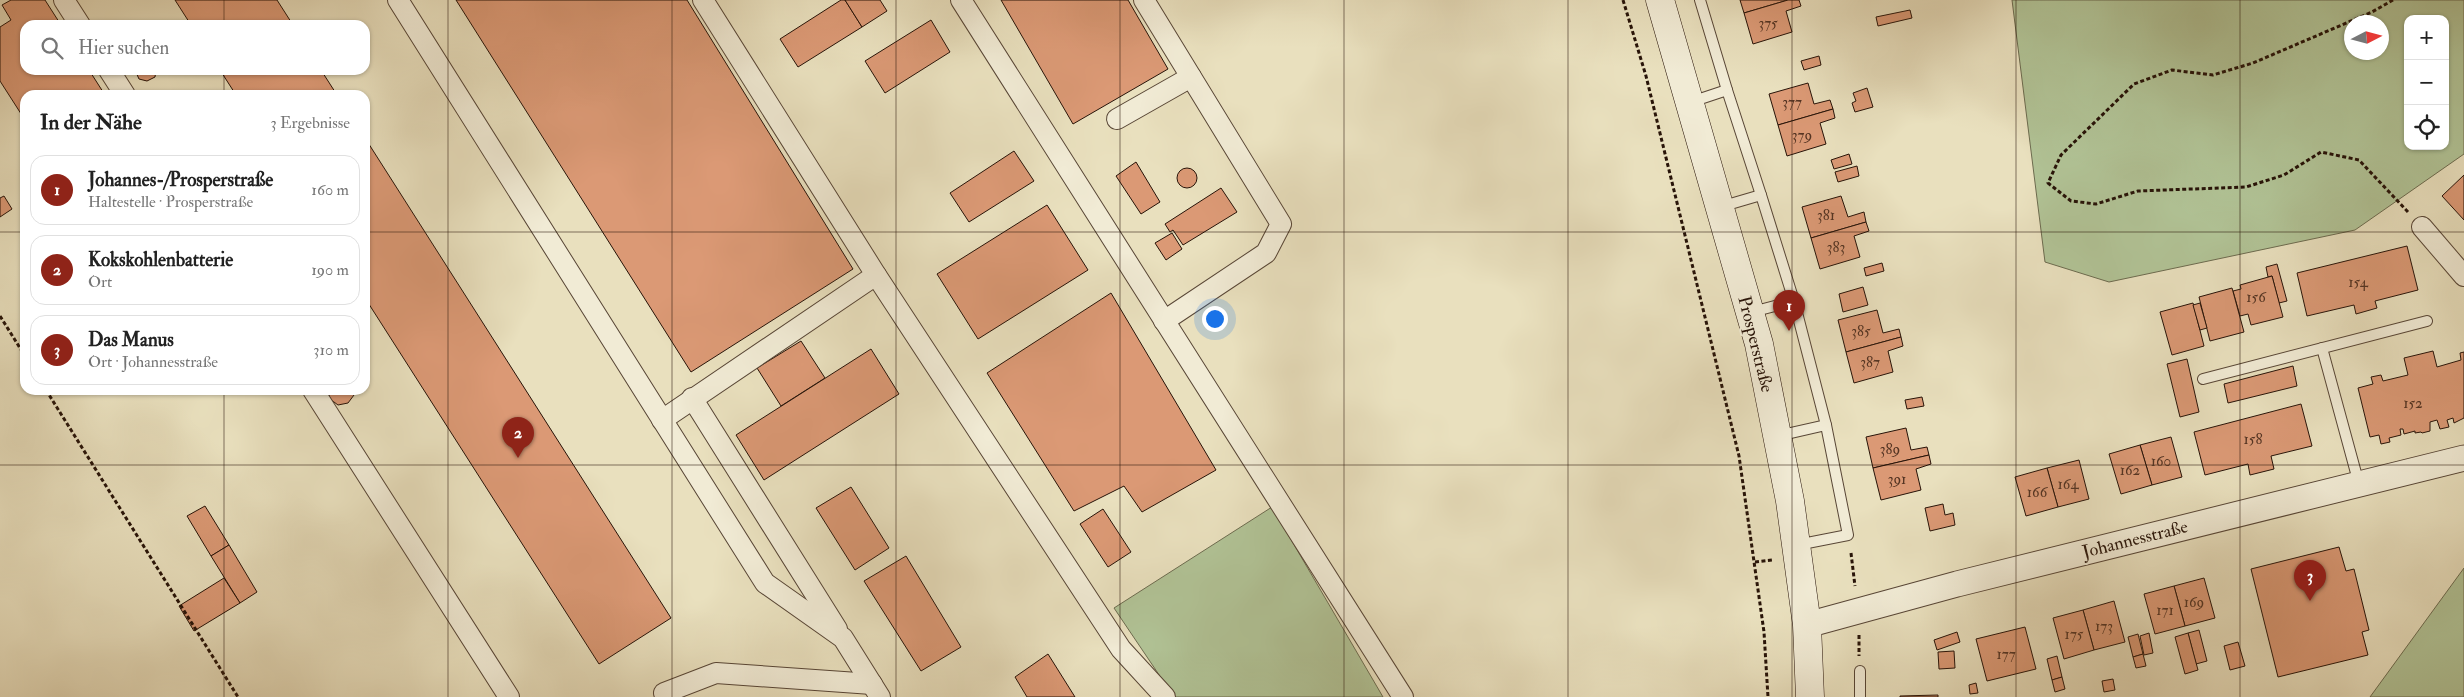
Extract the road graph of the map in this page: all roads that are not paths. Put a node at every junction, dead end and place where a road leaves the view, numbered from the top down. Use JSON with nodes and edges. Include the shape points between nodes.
{"nodes":[{"id":1,"x":64,"y":0,"type":"edge"},
{"id":2,"x":398,"y":0,"type":"edge"},
{"id":3,"x":703,"y":0,"type":"edge"},
{"id":4,"x":961,"y":0,"type":"edge"},
{"id":5,"x":1144,"y":0,"type":"edge"},
{"id":6,"x":1660,"y":0,"type":"edge"},
{"id":7,"x":1700,"y":0,"type":"edge"},
{"id":8,"x":77,"y":20,"type":"edge"},
{"id":9,"x":112,"y":75,"type":"edge"},
{"id":10,"x":1191,"y":77,"type":"junction"},
{"id":11,"x":122,"y":90,"type":"edge"},
{"id":12,"x":1727,"y":90,"type":"junction"},
{"id":13,"x":1690,"y":102,"type":"junction"},
{"id":14,"x":1117,"y":119,"type":"dead end"},
{"id":15,"x":1761,"y":195,"type":"junction"},
{"id":16,"x":1720,"y":207,"type":"junction"},
{"id":17,"x":2422,"y":227,"type":"road end"},
{"id":18,"x":876,"y":274,"type":"junction"},
{"id":19,"x":2464,"y":276,"type":"edge"},
{"id":20,"x":1794,"y":301,"type":"junction"},
{"id":21,"x":1750,"y":312,"type":"junction"},
{"id":22,"x":1164,"y":321,"type":"junction"},
{"id":23,"x":2427,"y":321,"type":"dead end"},
{"id":24,"x":2322,"y":348,"type":"junction"},
{"id":25,"x":2203,"y":379,"type":"dead end"},
{"id":26,"x":316,"y":395,"type":"edge"},
{"id":27,"x":692,"y":398,"type":"junction"},
{"id":28,"x":662,"y":420,"type":"junction"},
{"id":29,"x":1826,"y":425,"type":"junction"},
{"id":30,"x":1777,"y":437,"type":"junction"},
{"id":31,"x":2464,"y":458,"type":"edge"},
{"id":32,"x":2359,"y":484,"type":"junction"},
{"id":33,"x":1796,"y":545,"type":"junction"},
{"id":34,"x":1807,"y":625,"type":"junction"},
{"id":35,"x":843,"y":638,"type":"junction"},
{"id":36,"x":1860,"y":671,"type":"dead end"},
{"id":37,"x":876,"y":691,"type":"edge"},
{"id":38,"x":664,"y":692,"type":"dead end"},
{"id":39,"x":509,"y":697,"type":"edge"},
{"id":40,"x":1165,"y":697,"type":"edge"},
{"id":41,"x":1402,"y":697,"type":"edge"},
{"id":42,"x":1810,"y":697,"type":"edge"},
{"id":43,"x":1860,"y":697,"type":"edge"}],
"edges":[{"from":1,"to":8,"type":"street"},
{"from":2,"to":28,"type":"street"},
{"from":3,"to":18,"type":"street"},
{"from":4,"to":22,"type":"street"},
{"from":5,"to":10,"type":"street"},
{"from":6,"to":13,"type":"main road","name":"Prosperstraße"},
{"from":7,"to":12,"type":"lane"},
{"from":9,"to":11,"type":"street"},
{"from":10,"to":14,"type":"street"},
{"from":10,"to":22,"type":"street","via":[[1280,224],[1266,253]]},
{"from":12,"to":13,"type":"lane"},
{"from":12,"to":15,"type":"lane"},
{"from":13,"to":16,"type":"main road","name":"Prosperstraße"},
{"from":15,"to":16,"type":"lane"},
{"from":15,"to":20,"type":"lane"},
{"from":16,"to":21,"type":"main road","name":"Prosperstraße"},
{"from":17,"to":19,"type":"street"},
{"from":18,"to":27,"type":"street"},
{"from":18,"to":40,"type":"street","via":[[1121,649]]},
{"from":20,"to":21,"type":"lane"},
{"from":20,"to":29,"type":"lane"},
{"from":21,"to":30,"type":"main road","name":"Prosperstraße"},
{"from":22,"to":41,"type":"street"},
{"from":23,"to":24,"type":"lane"},
{"from":24,"to":25,"type":"lane"},
{"from":24,"to":32,"type":"lane"},
{"from":26,"to":39,"type":"street"},
{"from":27,"to":28,"type":"street"},
{"from":27,"to":35,"type":"street"},
{"from":28,"to":35,"type":"street","via":[[765,583]]},
{"from":29,"to":30,"type":"lane"},
{"from":29,"to":33,"type":"lane","via":[[1848,535]]},
{"from":30,"to":33,"type":"main road","name":"Prosperstraße"},
{"from":31,"to":32,"type":"street","name":"Johannesstraße"},
{"from":32,"to":34,"type":"street","name":"Johannesstraße","via":[[1957,584]]},
{"from":33,"to":34,"type":"main road","name":"Prosperstraße"},
{"from":34,"to":42,"type":"main road","name":"Prosperstraße"},
{"from":35,"to":37,"type":"street"},
{"from":36,"to":43,"type":"lane"},
{"from":37,"to":38,"type":"street","via":[[716,673]]}]}
